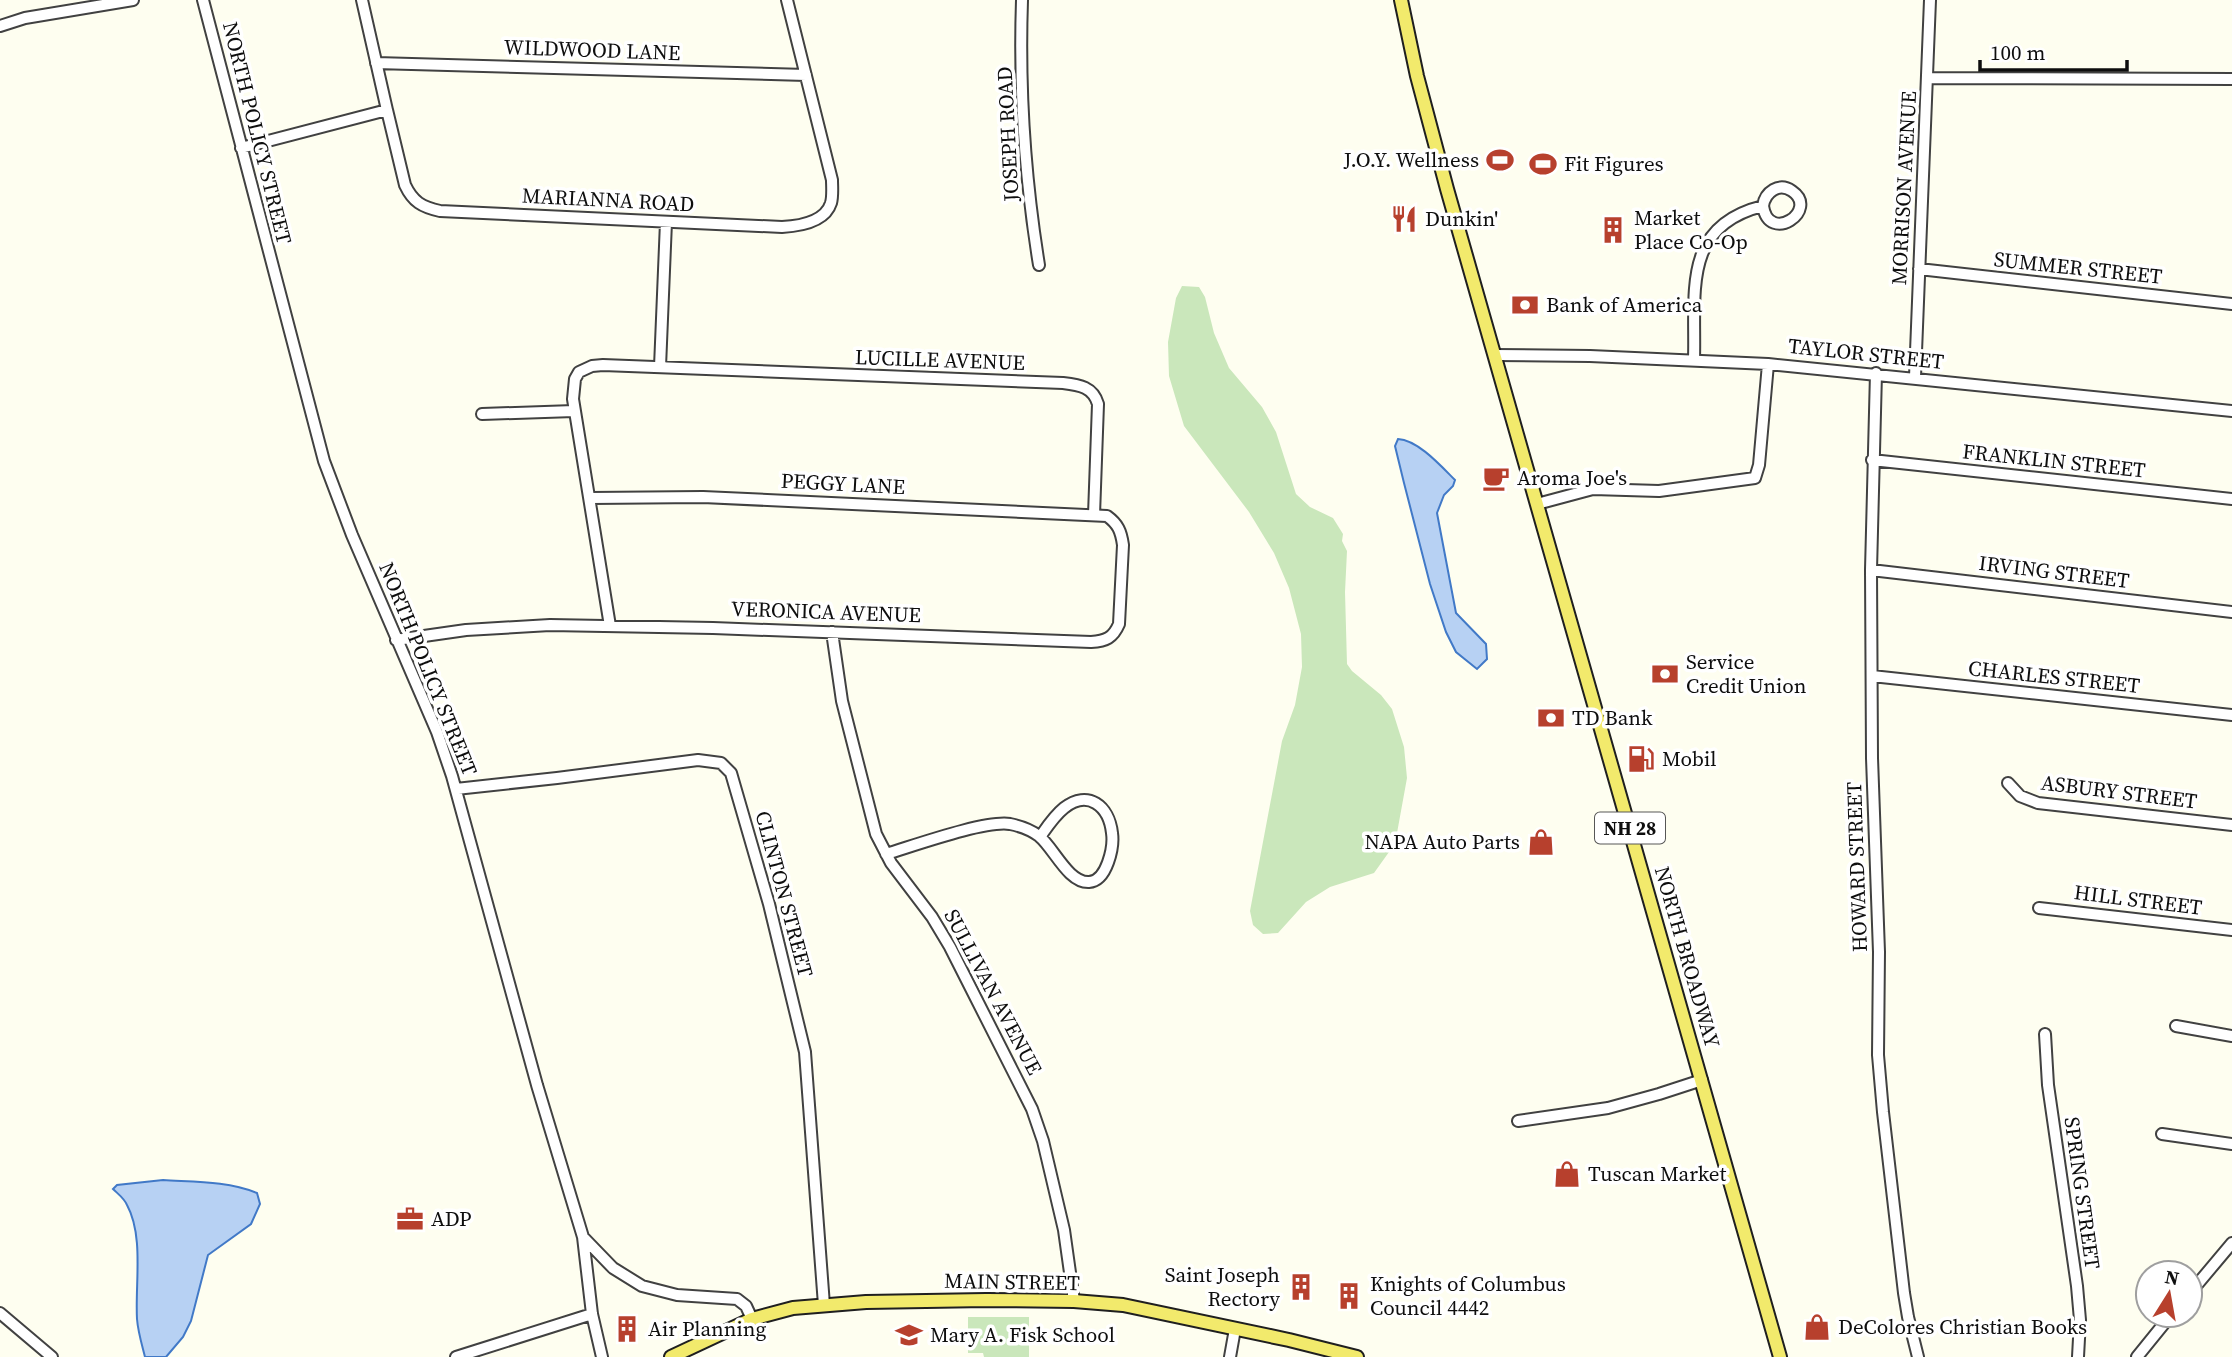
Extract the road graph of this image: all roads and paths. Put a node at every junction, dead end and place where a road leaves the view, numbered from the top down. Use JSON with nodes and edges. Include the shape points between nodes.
{"nodes":[{"id":1,"x":133,"y":0,"type":"edge"},
{"id":2,"x":203,"y":0,"type":"edge"},
{"id":3,"x":362,"y":0,"type":"edge"},
{"id":4,"x":787,"y":0,"type":"edge"},
{"id":5,"x":1023,"y":0,"type":"edge"},
{"id":6,"x":1401,"y":0,"type":"edge"},
{"id":7,"x":1930,"y":0,"type":"edge"},
{"id":8,"x":0,"y":26,"type":"edge"},
{"id":9,"x":376,"y":63,"type":"junction"},
{"id":10,"x":806,"y":75,"type":"junction"},
{"id":11,"x":1928,"y":78,"type":"junction"},
{"id":12,"x":2232,"y":79,"type":"edge"},
{"id":13,"x":387,"y":110,"type":"junction"},
{"id":14,"x":241,"y":148,"type":"junction"},
{"id":15,"x":1763,"y":206,"type":"dead end"},
{"id":16,"x":666,"y":222,"type":"junction"},
{"id":17,"x":1039,"y":265,"type":"dead end"},
{"id":18,"x":1919,"y":269,"type":"junction"},
{"id":19,"x":2232,"y":304,"type":"edge"},
{"id":20,"x":1495,"y":355,"type":"junction"},
{"id":21,"x":1694,"y":360,"type":"junction"},
{"id":22,"x":1768,"y":364,"type":"junction"},
{"id":23,"x":660,"y":367,"type":"junction"},
{"id":24,"x":1875,"y":373,"type":"junction"},
{"id":25,"x":1915,"y":377,"type":"junction"},
{"id":26,"x":574,"y":411,"type":"junction"},
{"id":27,"x":2232,"y":411,"type":"edge"},
{"id":28,"x":482,"y":414,"type":"dead end"},
{"id":29,"x":1872,"y":460,"type":"junction"},
{"id":30,"x":591,"y":498,"type":"junction"},
{"id":31,"x":2232,"y":499,"type":"edge"},
{"id":32,"x":1537,"y":504,"type":"junction"},
{"id":33,"x":1094,"y":515,"type":"junction"},
{"id":34,"x":1871,"y":570,"type":"junction"},
{"id":35,"x":2232,"y":612,"type":"edge"},
{"id":36,"x":610,"y":626,"type":"junction"},
{"id":37,"x":832,"y":632,"type":"junction"},
{"id":38,"x":396,"y":640,"type":"junction"},
{"id":39,"x":1872,"y":676,"type":"junction"},
{"id":40,"x":2232,"y":715,"type":"edge"},
{"id":41,"x":2008,"y":783,"type":"dead end"},
{"id":42,"x":456,"y":789,"type":"junction"},
{"id":43,"x":2232,"y":825,"type":"edge"},
{"id":44,"x":1040,"y":837,"type":"junction"},
{"id":45,"x":886,"y":854,"type":"junction"},
{"id":46,"x":2039,"y":908,"type":"dead end"},
{"id":47,"x":2232,"y":930,"type":"edge"},
{"id":48,"x":2176,"y":1026,"type":"dead end"},
{"id":49,"x":2045,"y":1034,"type":"dead end"},
{"id":50,"x":2232,"y":1035,"type":"edge"},
{"id":51,"x":1702,"y":1080,"type":"junction"},
{"id":52,"x":1518,"y":1121,"type":"dead end"},
{"id":53,"x":2162,"y":1135,"type":"dead end"},
{"id":54,"x":2232,"y":1144,"type":"edge"},
{"id":55,"x":583,"y":1237,"type":"junction"},
{"id":56,"x":2232,"y":1243,"type":"edge"},
{"id":57,"x":2204,"y":1276,"type":"edge"},
{"id":58,"x":1074,"y":1301,"type":"junction"},
{"id":59,"x":824,"y":1305,"type":"junction"},
{"id":60,"x":0,"y":1313,"type":"edge"},
{"id":61,"x":592,"y":1314,"type":"junction"},
{"id":62,"x":752,"y":1319,"type":"junction"},
{"id":63,"x":1235,"y":1329,"type":"junction"},
{"id":64,"x":2160,"y":1329,"type":"edge"},
{"id":65,"x":52,"y":1357,"type":"edge"},
{"id":66,"x":456,"y":1357,"type":"edge"},
{"id":67,"x":602,"y":1357,"type":"edge"},
{"id":68,"x":671,"y":1357,"type":"edge"},
{"id":69,"x":1230,"y":1357,"type":"edge"},
{"id":70,"x":1357,"y":1357,"type":"edge"},
{"id":71,"x":1780,"y":1357,"type":"edge"},
{"id":72,"x":1918,"y":1357,"type":"edge"},
{"id":73,"x":2078,"y":1357,"type":"edge"},
{"id":74,"x":2137,"y":1357,"type":"edge"}],
"edges":[{"from":1,"to":8,"type":"street"},
{"from":2,"to":14,"type":"street","name":"NORTH POLICY STREET"},
{"from":3,"to":9,"type":"street","name":"MARIANNA ROAD"},
{"from":4,"to":10,"type":"street","name":"MARIANNA ROAD"},
{"from":5,"to":17,"type":"street","name":"JOSEPH ROAD","via":[[1029,188]]},
{"from":6,"to":20,"type":"main road","name":"NORTH BROADWAY","number":"NH 28","via":[[1429,123]]},
{"from":7,"to":11,"type":"street","name":"MORRISON AVENUE"},
{"from":9,"to":10,"type":"street","name":"WILDWOOD LANE"},
{"from":9,"to":13,"type":"street","name":"MARIANNA ROAD"},
{"from":10,"to":16,"type":"street","name":"MARIANNA ROAD","via":[[832,180],[831,202],[825,212],[794,227]]},
{"from":11,"to":12,"type":"street"},
{"from":11,"to":18,"type":"street","name":"MORRISON AVENUE"},
{"from":13,"to":14,"type":"street"},
{"from":13,"to":16,"type":"street","name":"MARIANNA ROAD","via":[[405,185],[418,204],[429,209]]},
{"from":14,"to":38,"type":"street","name":"NORTH POLICY STREET","via":[[324,461]]},
{"from":15,"to":21,"type":"street","via":[[1730,219],[1702,251]]},
{"from":16,"to":23,"type":"street"},
{"from":18,"to":19,"type":"street","name":"SUMMER STREET"},
{"from":18,"to":25,"type":"street","name":"MORRISON AVENUE"},
{"from":20,"to":21,"type":"street","name":"TAYLOR STREET"},
{"from":20,"to":32,"type":"main road","name":"NORTH BROADWAY","number":"NH 28"},
{"from":21,"to":22,"type":"street","name":"TAYLOR STREET"},
{"from":22,"to":24,"type":"street","name":"TAYLOR STREET"},
{"from":22,"to":32,"type":"street","via":[[1755,478],[1659,491],[1593,489]]},
{"from":23,"to":26,"type":"street","name":"LUCILLE AVENUE","via":[[585,368],[575,379]]},
{"from":23,"to":33,"type":"street","name":"LUCILLE AVENUE","via":[[1085,387],[1098,404]]},
{"from":24,"to":25,"type":"street","name":"TAYLOR STREET"},
{"from":24,"to":29,"type":"street","name":"HOWARD STREET"},
{"from":25,"to":27,"type":"street","name":"TAYLOR STREET"},
{"from":26,"to":28,"type":"street"},
{"from":26,"to":30,"type":"street","name":"LUCILLE AVENUE"},
{"from":29,"to":31,"type":"street","name":"FRANKLIN STREET"},
{"from":29,"to":34,"type":"street","name":"HOWARD STREET"},
{"from":30,"to":33,"type":"street","name":"PEGGY LANE","via":[[703,497]]},
{"from":30,"to":36,"type":"street","name":"LUCILLE AVENUE"},
{"from":32,"to":51,"type":"main road","name":"NORTH BROADWAY","number":"NH 28"},
{"from":33,"to":37,"type":"street","name":"VERONICA AVENUE","via":[[1107,516],[1116,523],[1123,545],[1119,624],[1114,635],[1103,641]]},
{"from":34,"to":35,"type":"street","name":"IRVING STREET"},
{"from":34,"to":39,"type":"street","name":"HOWARD STREET"},
{"from":36,"to":37,"type":"street","name":"VERONICA AVENUE"},
{"from":36,"to":38,"type":"street","name":"VERONICA AVENUE","via":[[524,625]]},
{"from":37,"to":45,"type":"street","name":"SULLIVAN AVENUE","via":[[842,701],[876,834]]},
{"from":38,"to":42,"type":"street","name":"NORTH POLICY STREET","via":[[437,732]]},
{"from":39,"to":40,"type":"street","name":"CHARLES STREET"},
{"from":39,"to":72,"type":"street","name":"HOWARD STREET","via":[[1879,1078],[1904,1293]]},
{"from":41,"to":43,"type":"street","name":"ASBURY STREET","via":[[2020,796],[2038,803]]},
{"from":42,"to":55,"type":"street","name":"NORTH POLICY STREET"},
{"from":42,"to":59,"type":"street","name":"CLINTON STREET","via":[[698,760],[721,764],[731,773],[805,1052]]},
{"from":44,"to":44,"type":"street","via":[[1078,879],[1088,882],[1104,870],[1112,838],[1105,811],[1095,802],[1070,804]]},
{"from":44,"to":45,"type":"street","via":[[1018,826],[995,823]]},
{"from":45,"to":58,"type":"street","name":"SULLIVAN AVENUE","via":[[950,947],[1032,1109],[1064,1230]]},
{"from":46,"to":47,"type":"street","name":"HILL STREET"},
{"from":48,"to":50,"type":"street"},
{"from":49,"to":73,"type":"street","name":"SPRING STREET","via":[[2077,1286]]},
{"from":51,"to":52,"type":"street","via":[[1608,1108]]},
{"from":51,"to":71,"type":"main road","name":"NORTH BROADWAY","number":"NH 28"},
{"from":53,"to":54,"type":"street"},
{"from":55,"to":61,"type":"street","name":"NORTH POLICY STREET"},
{"from":55,"to":62,"type":"street","via":[[612,1268],[642,1286],[677,1295],[737,1299]]},
{"from":56,"to":57,"type":"street"},
{"from":58,"to":59,"type":"main road","name":"MAIN STREET"},
{"from":58,"to":63,"type":"main road","name":"MAIN STREET","via":[[1146,1309]]},
{"from":59,"to":62,"type":"main road","name":"MAIN STREET"},
{"from":60,"to":65,"type":"street"},
{"from":61,"to":66,"type":"street"},
{"from":61,"to":67,"type":"street","name":"NORTH POLICY STREET"},
{"from":62,"to":68,"type":"main road","name":"MAIN STREET"},
{"from":63,"to":69,"type":"street"},
{"from":63,"to":70,"type":"main road","name":"MAIN STREET"},
{"from":64,"to":74,"type":"street"}]}
